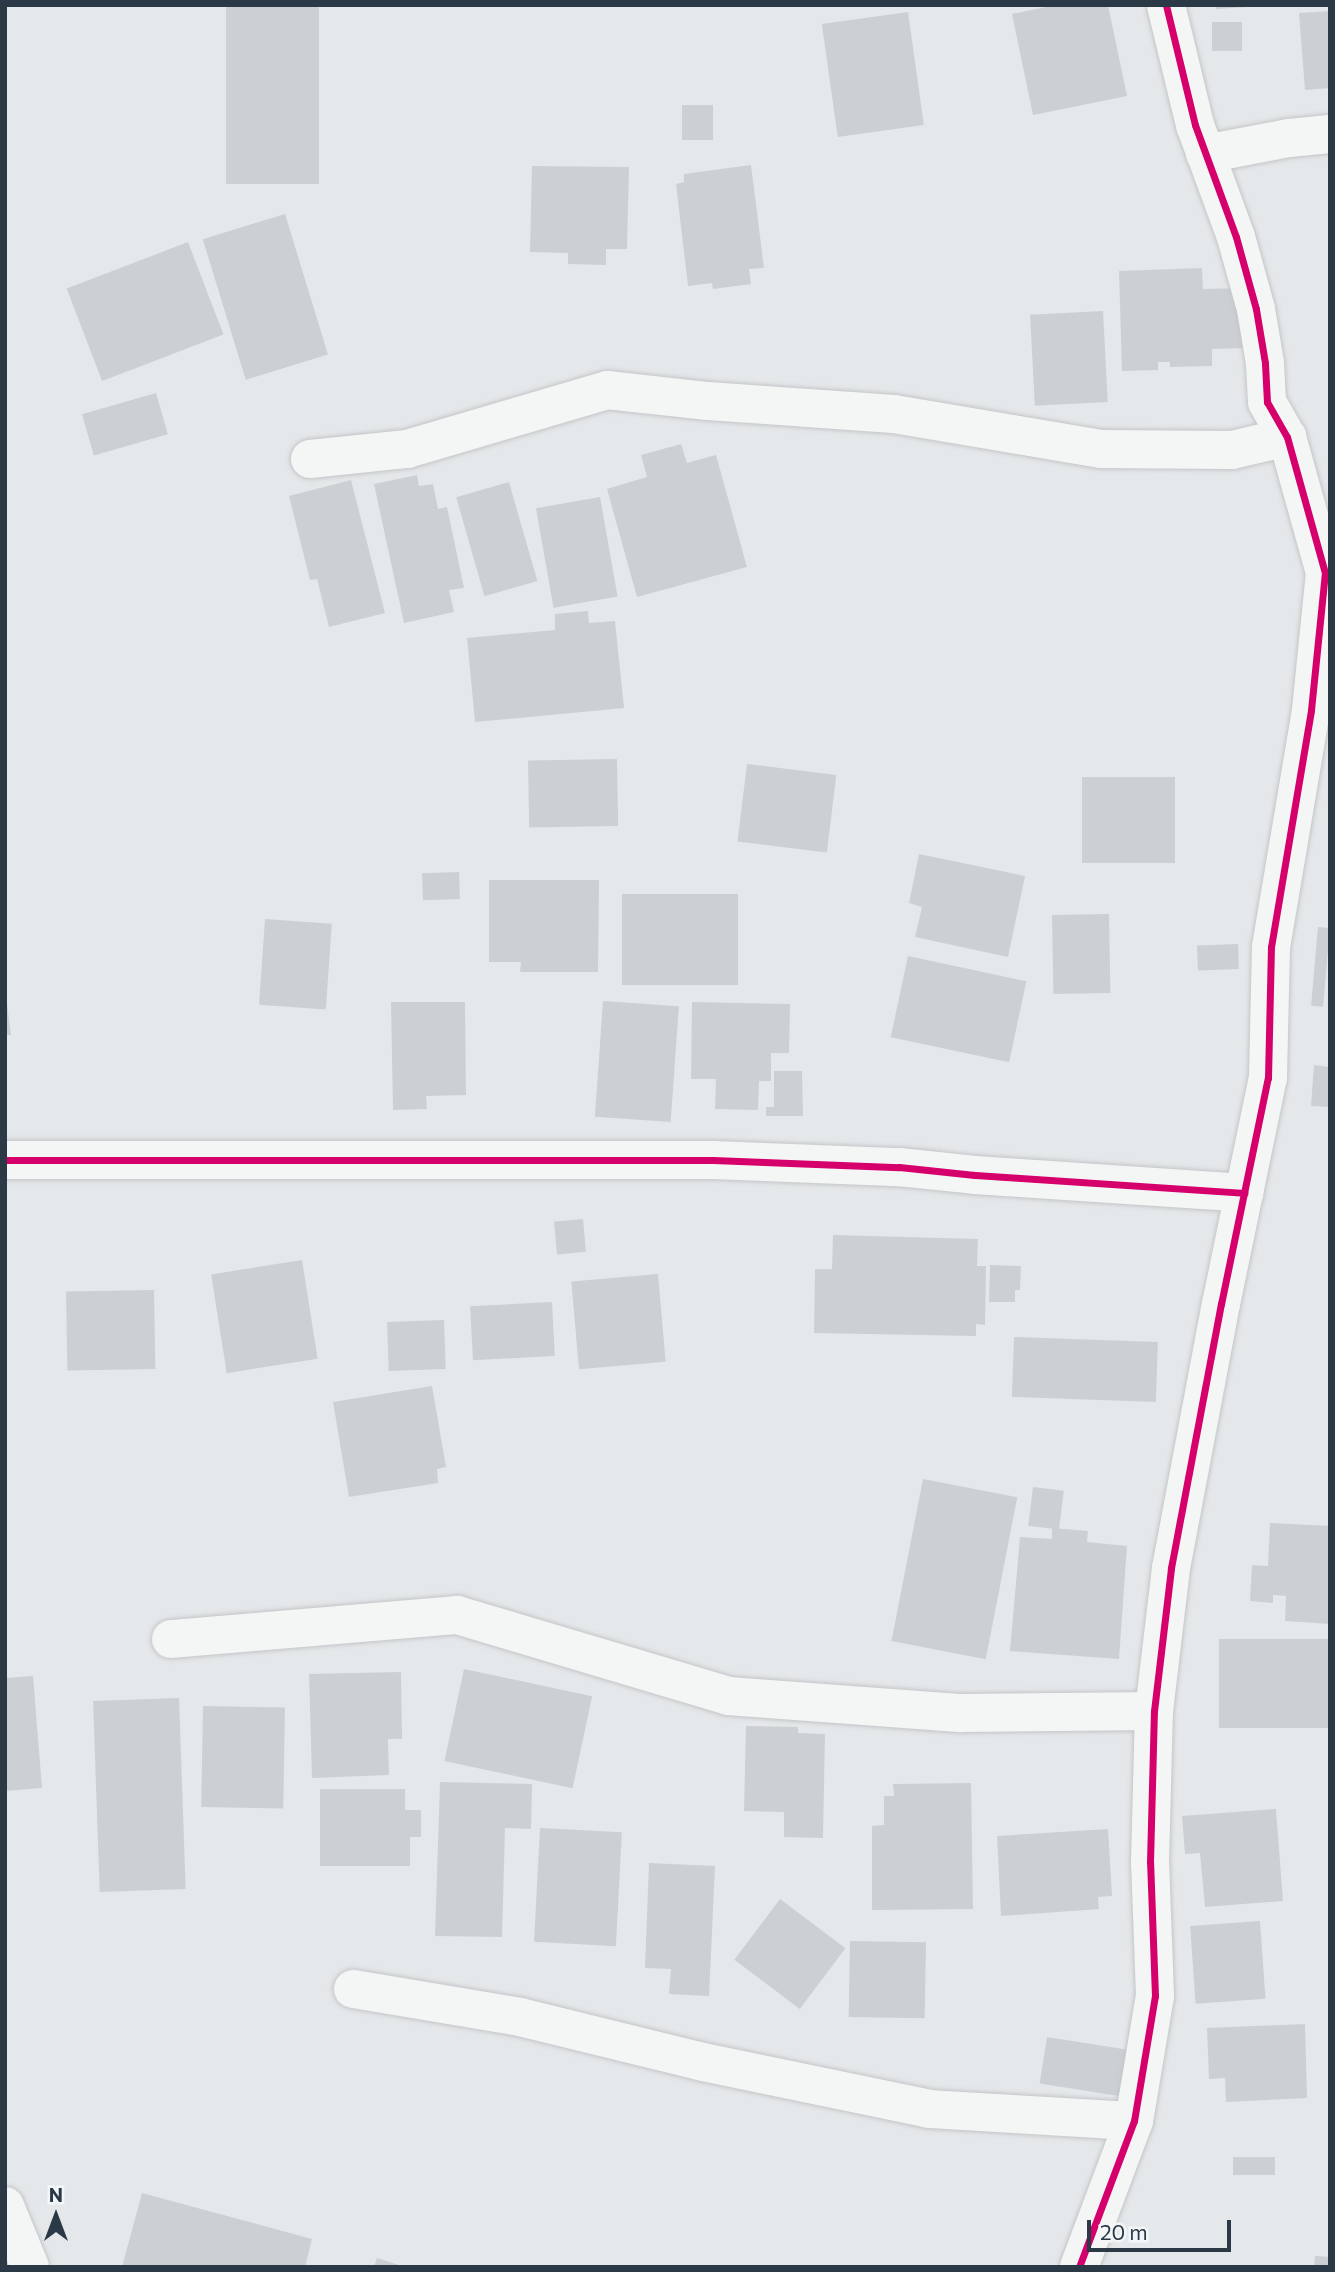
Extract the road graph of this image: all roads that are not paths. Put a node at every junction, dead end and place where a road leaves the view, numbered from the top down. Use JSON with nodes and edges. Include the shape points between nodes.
{"nodes":[{"id":1,"x":1166,"y":5,"type":"edge"},
{"id":2,"x":1330,"y":134,"type":"edge"},
{"id":3,"x":1205,"y":154,"type":"junction"},
{"id":4,"x":1287,"y":437,"type":"junction"},
{"id":5,"x":310,"y":459,"type":"dead end"},
{"id":6,"x":5,"y":1160,"type":"edge"},
{"id":7,"x":1244,"y":1193,"type":"junction"},
{"id":8,"x":171,"y":1639,"type":"dead end"},
{"id":9,"x":1154,"y":1711,"type":"junction"},
{"id":10,"x":353,"y":1989,"type":"dead end"},
{"id":11,"x":1135,"y":2121,"type":"junction"},
{"id":12,"x":5,"y":2206,"type":"edge"},
{"id":13,"x":30,"y":2267,"type":"edge"},
{"id":14,"x":1079,"y":2267,"type":"edge"}],
"edges":[{"from":1,"to":3,"type":"street"},
{"from":2,"to":3,"type":"street"},
{"from":3,"to":4,"type":"street","via":[[1236,237],[1256,309],[1267,402]]},
{"from":4,"to":5,"type":"street","via":[[1233,450],[1101,449],[894,414],[607,390],[407,449]]},
{"from":4,"to":7,"type":"street","via":[[1325,573],[1311,710],[1272,947],[1268,1078]]},
{"from":6,"to":7,"type":"street","via":[[713,1160],[899,1167]]},
{"from":7,"to":9,"type":"street","via":[[1171,1568]]},
{"from":8,"to":9,"type":"street","via":[[457,1615],[728,1696],[962,1713]]},
{"from":9,"to":11,"type":"street","via":[[1150,1862],[1155,1996]]},
{"from":10,"to":11,"type":"street","via":[[520,2017],[703,2062],[929,2109]]},
{"from":11,"to":14,"type":"street"},
{"from":12,"to":13,"type":"street"}]}
